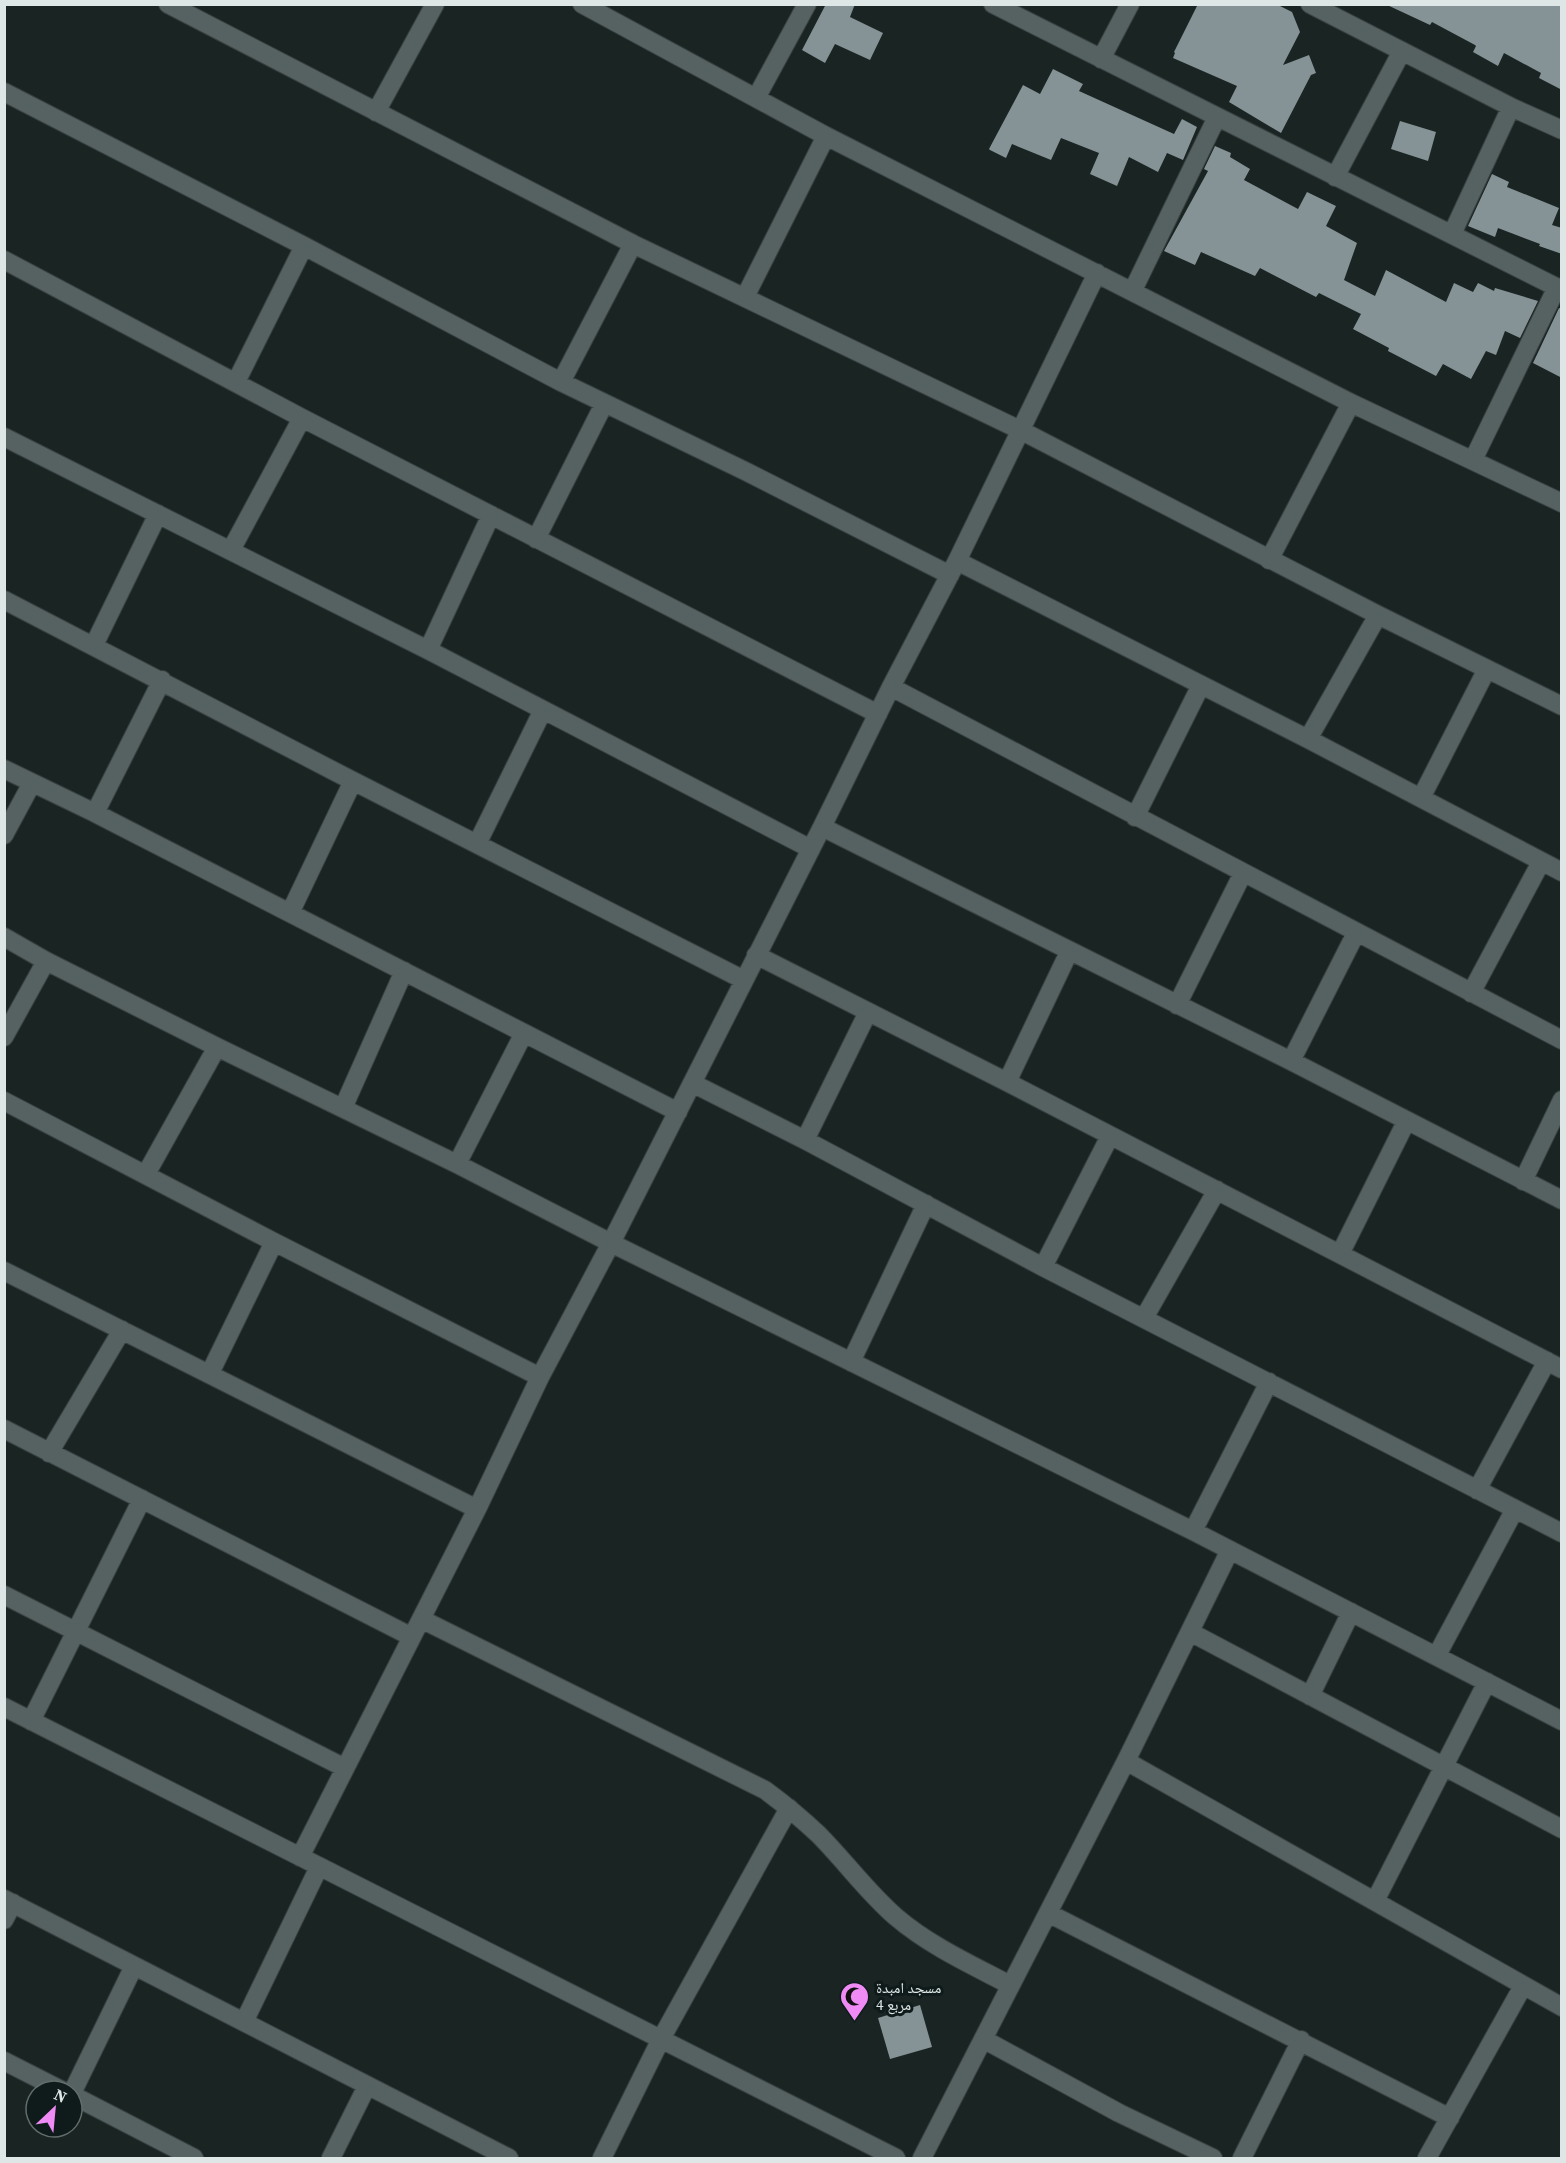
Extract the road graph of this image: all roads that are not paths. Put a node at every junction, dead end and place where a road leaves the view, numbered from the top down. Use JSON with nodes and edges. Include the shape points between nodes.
{"nodes":[{"id":1,"x":168,"y":4,"type":"edge"},
{"id":2,"x":435,"y":4,"type":"edge"},
{"id":3,"x":582,"y":4,"type":"edge"},
{"id":4,"x":807,"y":4,"type":"edge"},
{"id":5,"x":1130,"y":4,"type":"edge"},
{"id":6,"x":1310,"y":4,"type":"edge"},
{"id":7,"x":1001,"y":6,"type":"edge"},
{"id":8,"x":1402,"y":51,"type":"junction"},
{"id":9,"x":1101,"y":59,"type":"junction"},
{"id":10,"x":4,"y":92,"type":"edge"},
{"id":11,"x":756,"y":98,"type":"junction"},
{"id":12,"x":1511,"y":107,"type":"junction"},
{"id":13,"x":376,"y":112,"type":"junction"},
{"id":14,"x":1216,"y":117,"type":"junction"},
{"id":15,"x":1562,"y":130,"type":"edge"},
{"id":16,"x":826,"y":136,"type":"junction"},
{"id":17,"x":1335,"y":177,"type":"junction"},
{"id":18,"x":1452,"y":234,"type":"junction"},
{"id":19,"x":633,"y":244,"type":"junction"},
{"id":20,"x":304,"y":246,"type":"junction"},
{"id":21,"x":4,"y":260,"type":"edge"},
{"id":22,"x":1097,"y":273,"type":"junction"},
{"id":23,"x":1559,"y":289,"type":"edge"},
{"id":24,"x":1133,"y":290,"type":"junction"},
{"id":25,"x":745,"y":297,"type":"junction"},
{"id":26,"x":236,"y":382,"type":"junction"},
{"id":27,"x":561,"y":382,"type":"junction"},
{"id":28,"x":1351,"y":403,"type":"junction"},
{"id":29,"x":604,"y":404,"type":"junction"},
{"id":30,"x":302,"y":418,"type":"junction"},
{"id":31,"x":1020,"y":430,"type":"junction"},
{"id":32,"x":4,"y":437,"type":"edge"},
{"id":33,"x":1473,"y":460,"type":"junction"},
{"id":34,"x":1562,"y":503,"type":"edge"},
{"id":35,"x":158,"y":514,"type":"junction"},
{"id":36,"x":491,"y":515,"type":"junction"},
{"id":37,"x":536,"y":539,"type":"junction"},
{"id":38,"x":231,"y":550,"type":"junction"},
{"id":39,"x":1269,"y":560,"type":"junction"},
{"id":40,"x":954,"y":568,"type":"junction"},
{"id":41,"x":4,"y":600,"type":"edge"},
{"id":42,"x":1378,"y":615,"type":"junction"},
{"id":43,"x":94,"y":645,"type":"junction"},
{"id":44,"x":428,"y":650,"type":"junction"},
{"id":45,"x":1487,"y":669,"type":"junction"},
{"id":46,"x":162,"y":680,"type":"junction"},
{"id":47,"x":1201,"y":685,"type":"junction"},
{"id":48,"x":891,"y":687,"type":"junction"},
{"id":49,"x":1562,"y":706,"type":"edge"},
{"id":50,"x":543,"y":710,"type":"junction"},
{"id":51,"x":878,"y":714,"type":"junction"},
{"id":52,"x":1308,"y":739,"type":"junction"},
{"id":53,"x":4,"y":769,"type":"edge"},
{"id":54,"x":353,"y":781,"type":"junction"},
{"id":55,"x":32,"y":783,"type":"junction"},
{"id":56,"x":1421,"y":798,"type":"junction"},
{"id":57,"x":95,"y":813,"type":"junction"},
{"id":58,"x":1135,"y":817,"type":"junction"},
{"id":59,"x":822,"y":827,"type":"junction"},
{"id":60,"x":4,"y":835,"type":"edge"},
{"id":61,"x":477,"y":844,"type":"junction"},
{"id":62,"x":811,"y":849,"type":"junction"},
{"id":63,"x":1541,"y":862,"type":"junction"},
{"id":64,"x":1562,"y":872,"type":"edge"},
{"id":65,"x":1243,"y":873,"type":"junction"},
{"id":66,"x":290,"y":914,"type":"junction"},
{"id":67,"x":1356,"y":933,"type":"junction"},
{"id":68,"x":4,"y":937,"type":"edge"},
{"id":69,"x":1069,"y":952,"type":"junction"},
{"id":70,"x":756,"y":955,"type":"junction"},
{"id":71,"x":46,"y":961,"type":"junction"},
{"id":72,"x":404,"y":971,"type":"junction"},
{"id":73,"x":744,"y":980,"type":"junction"},
{"id":74,"x":1472,"y":993,"type":"junction"},
{"id":75,"x":1177,"y":1005,"type":"junction"},
{"id":76,"x":868,"y":1012,"type":"junction"},
{"id":77,"x":524,"y":1033,"type":"junction"},
{"id":78,"x":4,"y":1037,"type":"edge"},
{"id":79,"x":1562,"y":1040,"type":"edge"},
{"id":80,"x":217,"y":1047,"type":"junction"},
{"id":81,"x":1291,"y":1061,"type":"junction"},
{"id":82,"x":1007,"y":1082,"type":"junction"},
{"id":83,"x":692,"y":1083,"type":"junction"},
{"id":84,"x":1562,"y":1100,"type":"edge"},
{"id":85,"x":4,"y":1101,"type":"edge"},
{"id":86,"x":342,"y":1108,"type":"junction"},
{"id":87,"x":678,"y":1112,"type":"junction"},
{"id":88,"x":1406,"y":1122,"type":"junction"},
{"id":89,"x":1110,"y":1136,"type":"junction"},
{"id":90,"x":806,"y":1140,"type":"junction"},
{"id":91,"x":457,"y":1164,"type":"junction"},
{"id":92,"x":146,"y":1173,"type":"junction"},
{"id":93,"x":1523,"y":1181,"type":"junction"},
{"id":94,"x":1217,"y":1190,"type":"junction"},
{"id":95,"x":1562,"y":1200,"type":"edge"},
{"id":96,"x":926,"y":1204,"type":"junction"},
{"id":97,"x":274,"y":1242,"type":"junction"},
{"id":98,"x":611,"y":1243,"type":"junction"},
{"id":99,"x":1340,"y":1254,"type":"junction"},
{"id":100,"x":1043,"y":1267,"type":"junction"},
{"id":101,"x":4,"y":1271,"type":"edge"},
{"id":102,"x":1144,"y":1318,"type":"junction"},
{"id":103,"x":122,"y":1330,"type":"junction"},
{"id":104,"x":851,"y":1362,"type":"junction"},
{"id":105,"x":1554,"y":1365,"type":"edge"},
{"id":106,"x":210,"y":1373,"type":"junction"},
{"id":107,"x":540,"y":1377,"type":"junction"},
{"id":108,"x":1269,"y":1382,"type":"junction"},
{"id":109,"x":4,"y":1429,"type":"edge"},
{"id":110,"x":49,"y":1453,"type":"junction"},
{"id":111,"x":1477,"y":1490,"type":"junction"},
{"id":112,"x":142,"y":1499,"type":"junction"},
{"id":113,"x":477,"y":1509,"type":"junction"},
{"id":114,"x":1515,"y":1509,"type":"junction"},
{"id":115,"x":1193,"y":1531,"type":"junction"},
{"id":116,"x":1562,"y":1533,"type":"edge"},
{"id":117,"x":1230,"y":1550,"type":"junction"},
{"id":118,"x":4,"y":1595,"type":"edge"},
{"id":119,"x":1351,"y":1612,"type":"junction"},
{"id":120,"x":421,"y":1619,"type":"junction"},
{"id":121,"x":76,"y":1631,"type":"junction"},
{"id":122,"x":1190,"y":1632,"type":"junction"},
{"id":123,"x":412,"y":1637,"type":"junction"},
{"id":124,"x":1437,"y":1655,"type":"junction"},
{"id":125,"x":1487,"y":1682,"type":"junction"},
{"id":126,"x":1310,"y":1696,"type":"junction"},
{"id":127,"x":4,"y":1707,"type":"edge"},
{"id":128,"x":31,"y":1721,"type":"junction"},
{"id":129,"x":1562,"y":1721,"type":"edge"},
{"id":130,"x":1126,"y":1761,"type":"junction"},
{"id":131,"x":1445,"y":1767,"type":"junction"},
{"id":132,"x":345,"y":1768,"type":"junction"},
{"id":133,"x":789,"y":1808,"type":"junction"},
{"id":134,"x":1562,"y":1829,"type":"edge"},
{"id":135,"x":300,"y":1857,"type":"junction"},
{"id":136,"x":319,"y":1867,"type":"junction"},
{"id":137,"x":9,"y":1901,"type":"edge"},
{"id":138,"x":1375,"y":1901,"type":"junction"},
{"id":139,"x":1048,"y":1913,"type":"junction"},
{"id":140,"x":4,"y":1920,"type":"edge"},
{"id":141,"x":134,"y":1966,"type":"junction"},
{"id":142,"x":1010,"y":1985,"type":"junction"},
{"id":143,"x":1523,"y":1986,"type":"junction"},
{"id":144,"x":1562,"y":2007,"type":"edge"},
{"id":145,"x":243,"y":2022,"type":"junction"},
{"id":146,"x":661,"y":2039,"type":"junction"},
{"id":147,"x":983,"y":2039,"type":"junction"},
{"id":148,"x":1301,"y":2040,"type":"junction"},
{"id":149,"x":4,"y":2061,"type":"edge"},
{"id":150,"x":39,"y":2079,"type":"edge"},
{"id":151,"x":79,"y":2079,"type":"edge"},
{"id":152,"x":367,"y":2086,"type":"junction"},
{"id":153,"x":84,"y":2101,"type":"edge"},
{"id":154,"x":1450,"y":2118,"type":"junction"},
{"id":155,"x":475,"y":2151,"type":"edge"},
{"id":156,"x":172,"y":2153,"type":"edge"},
{"id":157,"x":1432,"y":2157,"type":"edge"},
{"id":158,"x":194,"y":2158,"type":"edge"},
{"id":159,"x":331,"y":2158,"type":"edge"},
{"id":160,"x":509,"y":2158,"type":"edge"},
{"id":161,"x":602,"y":2158,"type":"edge"},
{"id":162,"x":896,"y":2158,"type":"edge"},
{"id":163,"x":922,"y":2158,"type":"edge"},
{"id":164,"x":1213,"y":2158,"type":"edge"},
{"id":165,"x":1242,"y":2158,"type":"edge"}],
"edges":[{"from":1,"to":13,"type":"street"},
{"from":2,"to":13,"type":"street"},
{"from":3,"to":11,"type":"street"},
{"from":4,"to":11,"type":"street"},
{"from":5,"to":9,"type":"street"},
{"from":6,"to":8,"type":"street"},
{"from":7,"to":9,"type":"street"},
{"from":8,"to":12,"type":"street"},
{"from":8,"to":17,"type":"street"},
{"from":9,"to":14,"type":"street"},
{"from":10,"to":20,"type":"street"},
{"from":11,"to":16,"type":"street"},
{"from":12,"to":15,"type":"street"},
{"from":12,"to":18,"type":"street"},
{"from":13,"to":19,"type":"street"},
{"from":14,"to":17,"type":"street"},
{"from":14,"to":24,"type":"street"},
{"from":16,"to":22,"type":"street"},
{"from":16,"to":25,"type":"street"},
{"from":17,"to":18,"type":"street"},
{"from":18,"to":23,"type":"street"},
{"from":19,"to":25,"type":"street"},
{"from":19,"to":27,"type":"street"},
{"from":20,"to":26,"type":"street"},
{"from":20,"to":27,"type":"street"},
{"from":21,"to":26,"type":"street"},
{"from":22,"to":24,"type":"street"},
{"from":22,"to":31,"type":"street"},
{"from":23,"to":33,"type":"street"},
{"from":24,"to":28,"type":"street"},
{"from":25,"to":31,"type":"street"},
{"from":26,"to":30,"type":"street"},
{"from":27,"to":29,"type":"street"},
{"from":28,"to":33,"type":"street"},
{"from":28,"to":39,"type":"street"},
{"from":29,"to":37,"type":"street"},
{"from":29,"to":40,"type":"street"},
{"from":30,"to":36,"type":"street"},
{"from":30,"to":38,"type":"street"},
{"from":31,"to":39,"type":"street"},
{"from":31,"to":40,"type":"street"},
{"from":32,"to":35,"type":"street"},
{"from":33,"to":34,"type":"street"},
{"from":35,"to":38,"type":"street"},
{"from":35,"to":43,"type":"street"},
{"from":36,"to":37,"type":"street"},
{"from":36,"to":44,"type":"street"},
{"from":37,"to":51,"type":"street"},
{"from":38,"to":44,"type":"street"},
{"from":39,"to":42,"type":"street"},
{"from":40,"to":47,"type":"street"},
{"from":40,"to":48,"type":"street"},
{"from":41,"to":43,"type":"street"},
{"from":42,"to":45,"type":"street"},
{"from":42,"to":52,"type":"street"},
{"from":43,"to":46,"type":"street"},
{"from":44,"to":50,"type":"street"},
{"from":45,"to":49,"type":"street"},
{"from":45,"to":56,"type":"street"},
{"from":46,"to":54,"type":"street"},
{"from":46,"to":57,"type":"street"},
{"from":47,"to":52,"type":"street"},
{"from":47,"to":58,"type":"street"},
{"from":48,"to":51,"type":"street"},
{"from":48,"to":58,"type":"street"},
{"from":50,"to":61,"type":"street"},
{"from":50,"to":62,"type":"street"},
{"from":51,"to":59,"type":"street"},
{"from":52,"to":56,"type":"street"},
{"from":53,"to":55,"type":"street"},
{"from":54,"to":61,"type":"street"},
{"from":54,"to":66,"type":"street"},
{"from":55,"to":57,"type":"street"},
{"from":55,"to":60,"type":"street"},
{"from":56,"to":63,"type":"street"},
{"from":57,"to":66,"type":"street"},
{"from":58,"to":65,"type":"street"},
{"from":59,"to":62,"type":"street"},
{"from":59,"to":69,"type":"street"},
{"from":61,"to":73,"type":"street"},
{"from":62,"to":70,"type":"street"},
{"from":63,"to":64,"type":"street"},
{"from":63,"to":74,"type":"street"},
{"from":65,"to":67,"type":"street"},
{"from":65,"to":75,"type":"street"},
{"from":66,"to":72,"type":"street"},
{"from":67,"to":74,"type":"street"},
{"from":67,"to":81,"type":"street"},
{"from":68,"to":71,"type":"street"},
{"from":69,"to":75,"type":"street"},
{"from":69,"to":82,"type":"street"},
{"from":70,"to":73,"type":"street"},
{"from":70,"to":76,"type":"street"},
{"from":71,"to":78,"type":"street"},
{"from":71,"to":80,"type":"street"},
{"from":72,"to":77,"type":"street"},
{"from":72,"to":86,"type":"street"},
{"from":73,"to":83,"type":"street"},
{"from":74,"to":79,"type":"street"},
{"from":75,"to":81,"type":"street"},
{"from":76,"to":82,"type":"street"},
{"from":76,"to":90,"type":"street"},
{"from":77,"to":87,"type":"street"},
{"from":77,"to":91,"type":"street"},
{"from":80,"to":86,"type":"street"},
{"from":80,"to":92,"type":"street"},
{"from":81,"to":88,"type":"street"},
{"from":82,"to":89,"type":"street"},
{"from":83,"to":87,"type":"street"},
{"from":83,"to":90,"type":"street"},
{"from":84,"to":93,"type":"street"},
{"from":85,"to":92,"type":"street"},
{"from":86,"to":91,"type":"street"},
{"from":87,"to":98,"type":"street"},
{"from":88,"to":93,"type":"street"},
{"from":88,"to":99,"type":"street"},
{"from":89,"to":94,"type":"street"},
{"from":89,"to":100,"type":"street"},
{"from":90,"to":96,"type":"street"},
{"from":91,"to":98,"type":"street"},
{"from":92,"to":97,"type":"street"},
{"from":93,"to":95,"type":"street"},
{"from":94,"to":99,"type":"street"},
{"from":94,"to":102,"type":"street"},
{"from":96,"to":100,"type":"street"},
{"from":96,"to":104,"type":"street"},
{"from":97,"to":106,"type":"street"},
{"from":97,"to":107,"type":"street"},
{"from":98,"to":104,"type":"street"},
{"from":98,"to":107,"type":"street"},
{"from":99,"to":105,"type":"street"},
{"from":100,"to":102,"type":"street"},
{"from":101,"to":103,"type":"street"},
{"from":102,"to":108,"type":"street"},
{"from":103,"to":106,"type":"street"},
{"from":103,"to":110,"type":"street"},
{"from":104,"to":115,"type":"street"},
{"from":105,"to":111,"type":"street"},
{"from":106,"to":113,"type":"street"},
{"from":107,"to":113,"type":"street"},
{"from":108,"to":111,"type":"street"},
{"from":108,"to":115,"type":"street"},
{"from":109,"to":110,"type":"street"},
{"from":110,"to":112,"type":"street"},
{"from":111,"to":114,"type":"street"},
{"from":112,"to":121,"type":"street"},
{"from":112,"to":123,"type":"street"},
{"from":113,"to":120,"type":"street"},
{"from":114,"to":116,"type":"street"},
{"from":114,"to":124,"type":"street"},
{"from":115,"to":117,"type":"street"},
{"from":117,"to":119,"type":"street"},
{"from":117,"to":122,"type":"street"},
{"from":118,"to":121,"type":"street"},
{"from":119,"to":124,"type":"street"},
{"from":119,"to":126,"type":"street"},
{"from":120,"to":123,"type":"street"},
{"from":120,"to":133,"type":"street","via":[[765,1790]]},
{"from":121,"to":128,"type":"street"},
{"from":121,"to":132,"type":"street"},
{"from":122,"to":126,"type":"street"},
{"from":122,"to":130,"type":"street"},
{"from":123,"to":132,"type":"street"},
{"from":124,"to":125,"type":"street"},
{"from":125,"to":129,"type":"street"},
{"from":125,"to":131,"type":"street"},
{"from":126,"to":131,"type":"street"},
{"from":127,"to":128,"type":"street"},
{"from":128,"to":135,"type":"street"},
{"from":130,"to":138,"type":"street"},
{"from":130,"to":139,"type":"street"},
{"from":131,"to":134,"type":"street"},
{"from":131,"to":138,"type":"street"},
{"from":132,"to":135,"type":"street"},
{"from":133,"to":142,"type":"street","via":[[897,1918],[924,1938]]},
{"from":133,"to":146,"type":"street"},
{"from":135,"to":136,"type":"street"},
{"from":136,"to":145,"type":"street"},
{"from":136,"to":146,"type":"street"},
{"from":137,"to":140,"type":"street"},
{"from":137,"to":141,"type":"street"},
{"from":138,"to":143,"type":"street"},
{"from":139,"to":142,"type":"street"},
{"from":139,"to":148,"type":"street"},
{"from":141,"to":145,"type":"street"},
{"from":141,"to":151,"type":"street"},
{"from":142,"to":147,"type":"street"},
{"from":143,"to":144,"type":"street"},
{"from":143,"to":154,"type":"street"},
{"from":145,"to":152,"type":"street"},
{"from":146,"to":161,"type":"street"},
{"from":146,"to":162,"type":"street"},
{"from":147,"to":163,"type":"street"},
{"from":147,"to":164,"type":"street","via":[[1119,2113]]},
{"from":148,"to":154,"type":"street"},
{"from":148,"to":165,"type":"street"},
{"from":149,"to":150,"type":"street"},
{"from":152,"to":155,"type":"street"},
{"from":152,"to":159,"type":"street"},
{"from":153,"to":156,"type":"street"},
{"from":154,"to":157,"type":"street"},
{"from":155,"to":160,"type":"street"},
{"from":156,"to":158,"type":"street"}]}
